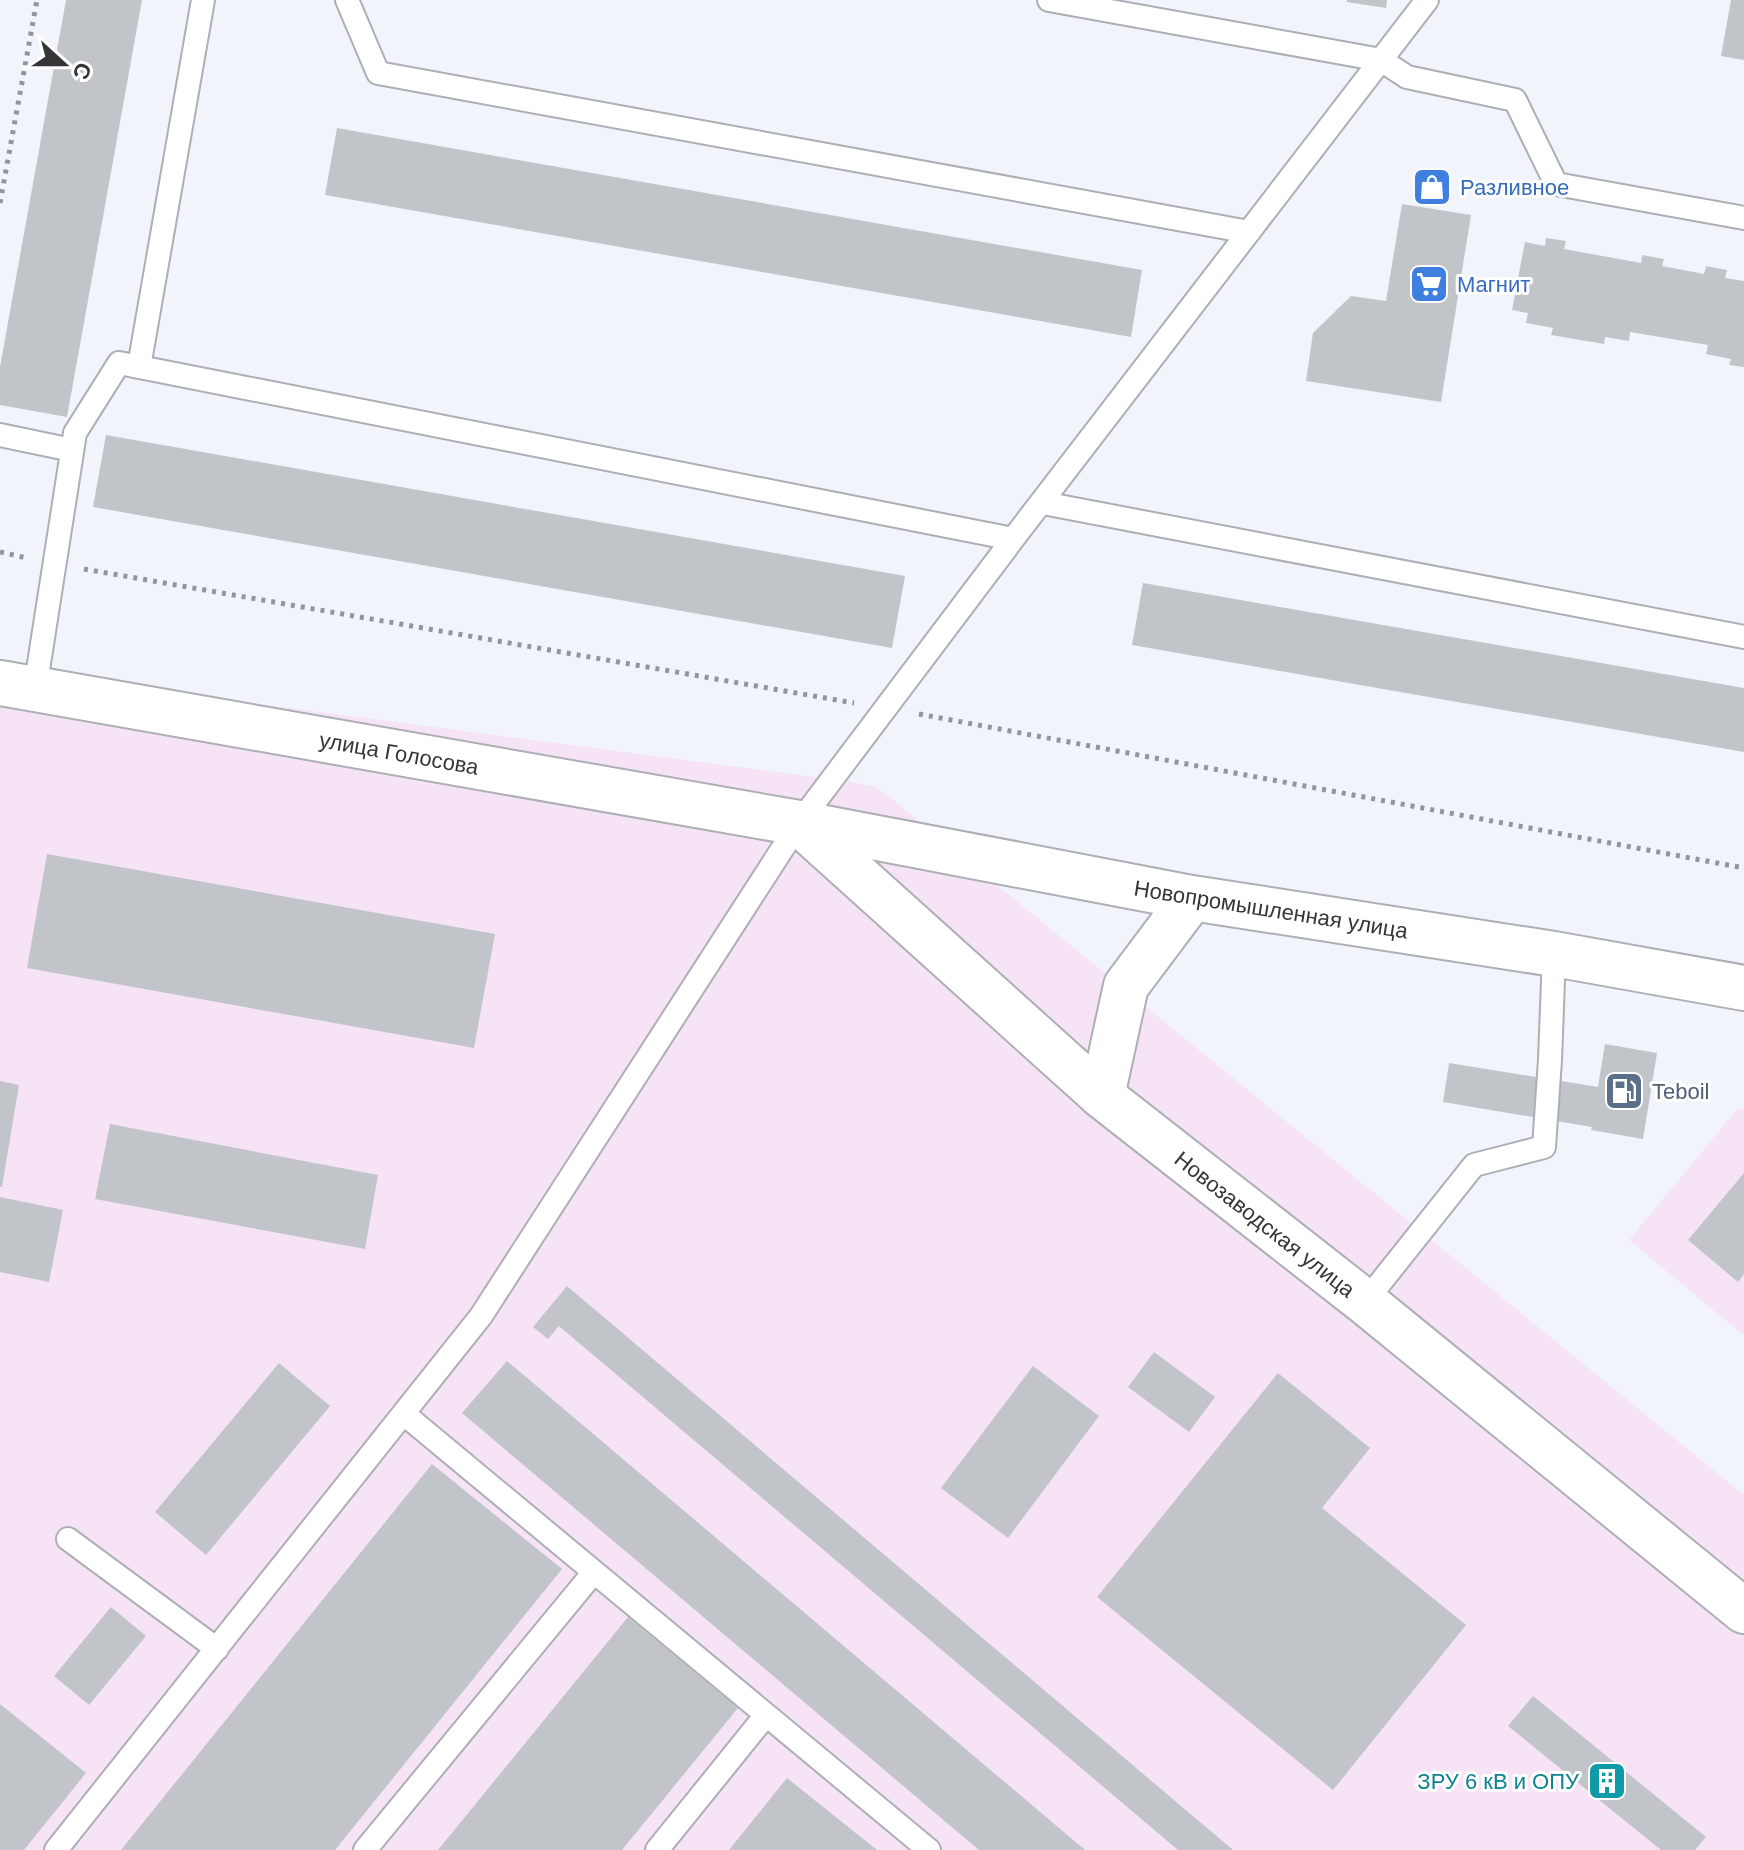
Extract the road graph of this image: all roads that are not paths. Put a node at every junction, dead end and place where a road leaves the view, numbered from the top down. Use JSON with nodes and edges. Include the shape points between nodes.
{"nodes":[{"id":1,"x":203,"y":0,"type":"edge"},
{"id":2,"x":347,"y":0,"type":"edge"},
{"id":3,"x":1049,"y":0,"type":"edge"},
{"id":4,"x":1427,"y":0,"type":"edge"},
{"id":5,"x":1381,"y":60,"type":"junction"},
{"id":6,"x":1744,"y":218,"type":"edge"},
{"id":7,"x":1249,"y":232,"type":"junction"},
{"id":8,"x":139,"y":367,"type":"junction"},
{"id":9,"x":0,"y":435,"type":"edge"},
{"id":10,"x":72,"y":450,"type":"junction"},
{"id":11,"x":1043,"y":503,"type":"junction"},
{"id":12,"x":1013,"y":539,"type":"junction"},
{"id":13,"x":1744,"y":637,"type":"edge"},
{"id":14,"x":18,"y":686,"type":"edge"},
{"id":15,"x":799,"y":823,"type":"junction"},
{"id":16,"x":1192,"y":898,"type":"junction"},
{"id":17,"x":1554,"y":954,"type":"junction"},
{"id":18,"x":1744,"y":988,"type":"edge"},
{"id":19,"x":1102,"y":1096,"type":"junction"},
{"id":20,"x":1365,"y":1302,"type":"junction"},
{"id":21,"x":404,"y":1414,"type":"junction"},
{"id":22,"x":68,"y":1539,"type":"dead end"},
{"id":23,"x":594,"y":1572,"type":"junction"},
{"id":24,"x":1744,"y":1611,"type":"edge"},
{"id":25,"x":217,"y":1649,"type":"junction"},
{"id":26,"x":766,"y":1715,"type":"junction"},
{"id":27,"x":56,"y":1850,"type":"edge"},
{"id":28,"x":365,"y":1850,"type":"edge"},
{"id":29,"x":657,"y":1850,"type":"edge"},
{"id":30,"x":929,"y":1850,"type":"edge"}],
"edges":[{"from":1,"to":8,"type":"lane"},
{"from":2,"to":7,"type":"lane","via":[[378,73]]},
{"from":3,"to":5,"type":"lane"},
{"from":4,"to":5,"type":"lane"},
{"from":5,"to":6,"type":"lane","via":[[1407,77],[1515,100],[1556,184]]},
{"from":5,"to":7,"type":"lane"},
{"from":7,"to":11,"type":"lane"},
{"from":8,"to":10,"type":"lane","via":[[119,363],[75,433]]},
{"from":8,"to":12,"type":"lane"},
{"from":9,"to":10,"type":"lane"},
{"from":10,"to":14,"type":"lane"},
{"from":11,"to":12,"type":"lane"},
{"from":11,"to":13,"type":"lane"},
{"from":12,"to":15,"type":"lane"},
{"from":14,"to":15,"type":"main road","name":"улица Голосова"},
{"from":15,"to":16,"type":"main road","name":"Новопромышленная улица"},
{"from":15,"to":19,"type":"main road","name":"Новозаводская улица"},
{"from":15,"to":21,"type":"lane","via":[[481,1316]]},
{"from":16,"to":17,"type":"main road","name":"Новопромышленная улица"},
{"from":16,"to":19,"type":"main road","via":[[1126,986]]},
{"from":17,"to":18,"type":"main road","name":"Новопромышленная улица"},
{"from":17,"to":20,"type":"lane","via":[[1544,1147],[1474,1165]]},
{"from":19,"to":20,"type":"main road","name":"Новозаводская улица"},
{"from":20,"to":24,"type":"main road","name":"Новозаводская улица"},
{"from":21,"to":23,"type":"lane"},
{"from":21,"to":25,"type":"lane"},
{"from":22,"to":25,"type":"lane"},
{"from":23,"to":26,"type":"lane"},
{"from":23,"to":28,"type":"lane"},
{"from":25,"to":27,"type":"lane"},
{"from":26,"to":29,"type":"lane"},
{"from":26,"to":30,"type":"lane"}]}
